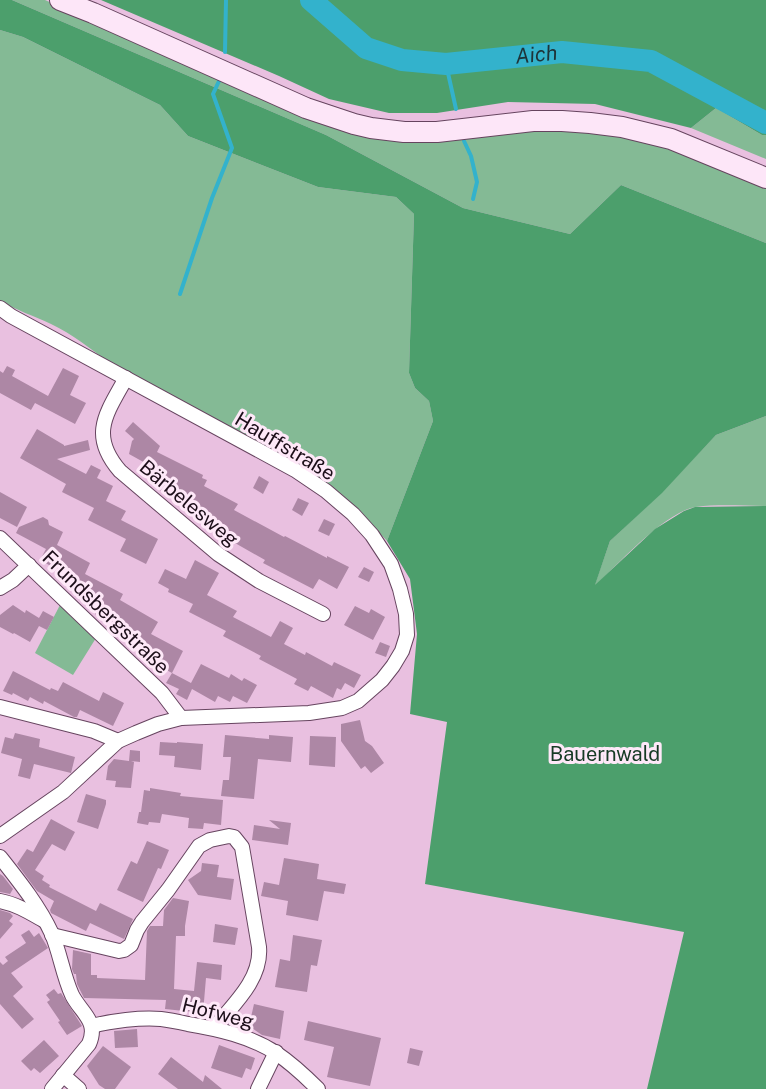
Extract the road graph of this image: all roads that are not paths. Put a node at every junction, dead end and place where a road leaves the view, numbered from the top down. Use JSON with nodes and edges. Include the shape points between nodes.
{"nodes":[{"id":1,"x":60,"y":0,"type":"edge"},
{"id":2,"x":766,"y":178,"type":"edge"},
{"id":3,"x":0,"y":308,"type":"edge"},
{"id":4,"x":126,"y":378,"type":"junction"},
{"id":5,"x":0,"y":538,"type":"edge"},
{"id":6,"x":29,"y":565,"type":"junction"},
{"id":7,"x":0,"y":588,"type":"edge"},
{"id":8,"x":324,"y":614,"type":"dead end"},
{"id":9,"x":0,"y":707,"type":"edge"},
{"id":10,"x":181,"y":718,"type":"junction"},
{"id":11,"x":118,"y":741,"type":"junction"},
{"id":12,"x":0,"y":836,"type":"edge"},
{"id":13,"x":0,"y":857,"type":"edge"},
{"id":14,"x":0,"y":901,"type":"edge"},
{"id":15,"x":45,"y":921,"type":"junction"},
{"id":16,"x":52,"y":935,"type":"junction"},
{"id":17,"x":92,"y":1026,"type":"junction"},
{"id":18,"x":214,"y":1028,"type":"junction"},
{"id":19,"x":276,"y":1052,"type":"junction"},
{"id":20,"x":63,"y":1075,"type":"junction"},
{"id":21,"x":52,"y":1089,"type":"edge"},
{"id":22,"x":79,"y":1089,"type":"edge"},
{"id":23,"x":258,"y":1089,"type":"edge"},
{"id":24,"x":318,"y":1089,"type":"edge"}],
"edges":[{"from":1,"to":2,"type":"main road","via":[[306,108],[354,124],[404,132],[533,121],[622,127],[671,139]]},
{"from":3,"to":4,"type":"street","name":"Hauffstraße"},
{"from":4,"to":8,"type":"street","name":"Bärbelesweg","via":[[106,415],[103,432],[110,459],[120,471],[218,554],[259,581]]},
{"from":4,"to":10,"type":"street","name":"Hauffstraße","via":[[295,470],[326,491],[372,535],[391,564],[406,615],[407,634],[402,651],[382,680],[358,701],[309,713]]},
{"from":5,"to":6,"type":"street","name":"Frundsbergstraße"},
{"from":6,"to":7,"type":"street"},
{"from":6,"to":10,"type":"street","name":"Frundsbergstraße","via":[[162,693]]},
{"from":9,"to":11,"type":"street"},
{"from":10,"to":11,"type":"street","name":"Hauffstraße"},
{"from":11,"to":12,"type":"street","name":"Hauffstraße","via":[[63,792]]},
{"from":13,"to":15,"type":"street"},
{"from":14,"to":15,"type":"street"},
{"from":15,"to":16,"type":"street"},
{"from":16,"to":17,"type":"street","via":[[73,997]]},
{"from":16,"to":18,"type":"street","via":[[124,950],[199,846],[210,840],[234,837],[242,847],[259,962],[249,984]]},
{"from":17,"to":18,"type":"street","name":"Hofweg","via":[[110,1021],[160,1019]]},
{"from":17,"to":20,"type":"street","via":[[92,1039]]},
{"from":18,"to":19,"type":"street","name":"Hofweg"},
{"from":19,"to":23,"type":"street"},
{"from":19,"to":24,"type":"street","name":"Hofweg"},
{"from":20,"to":21,"type":"street"},
{"from":20,"to":22,"type":"street"}]}
